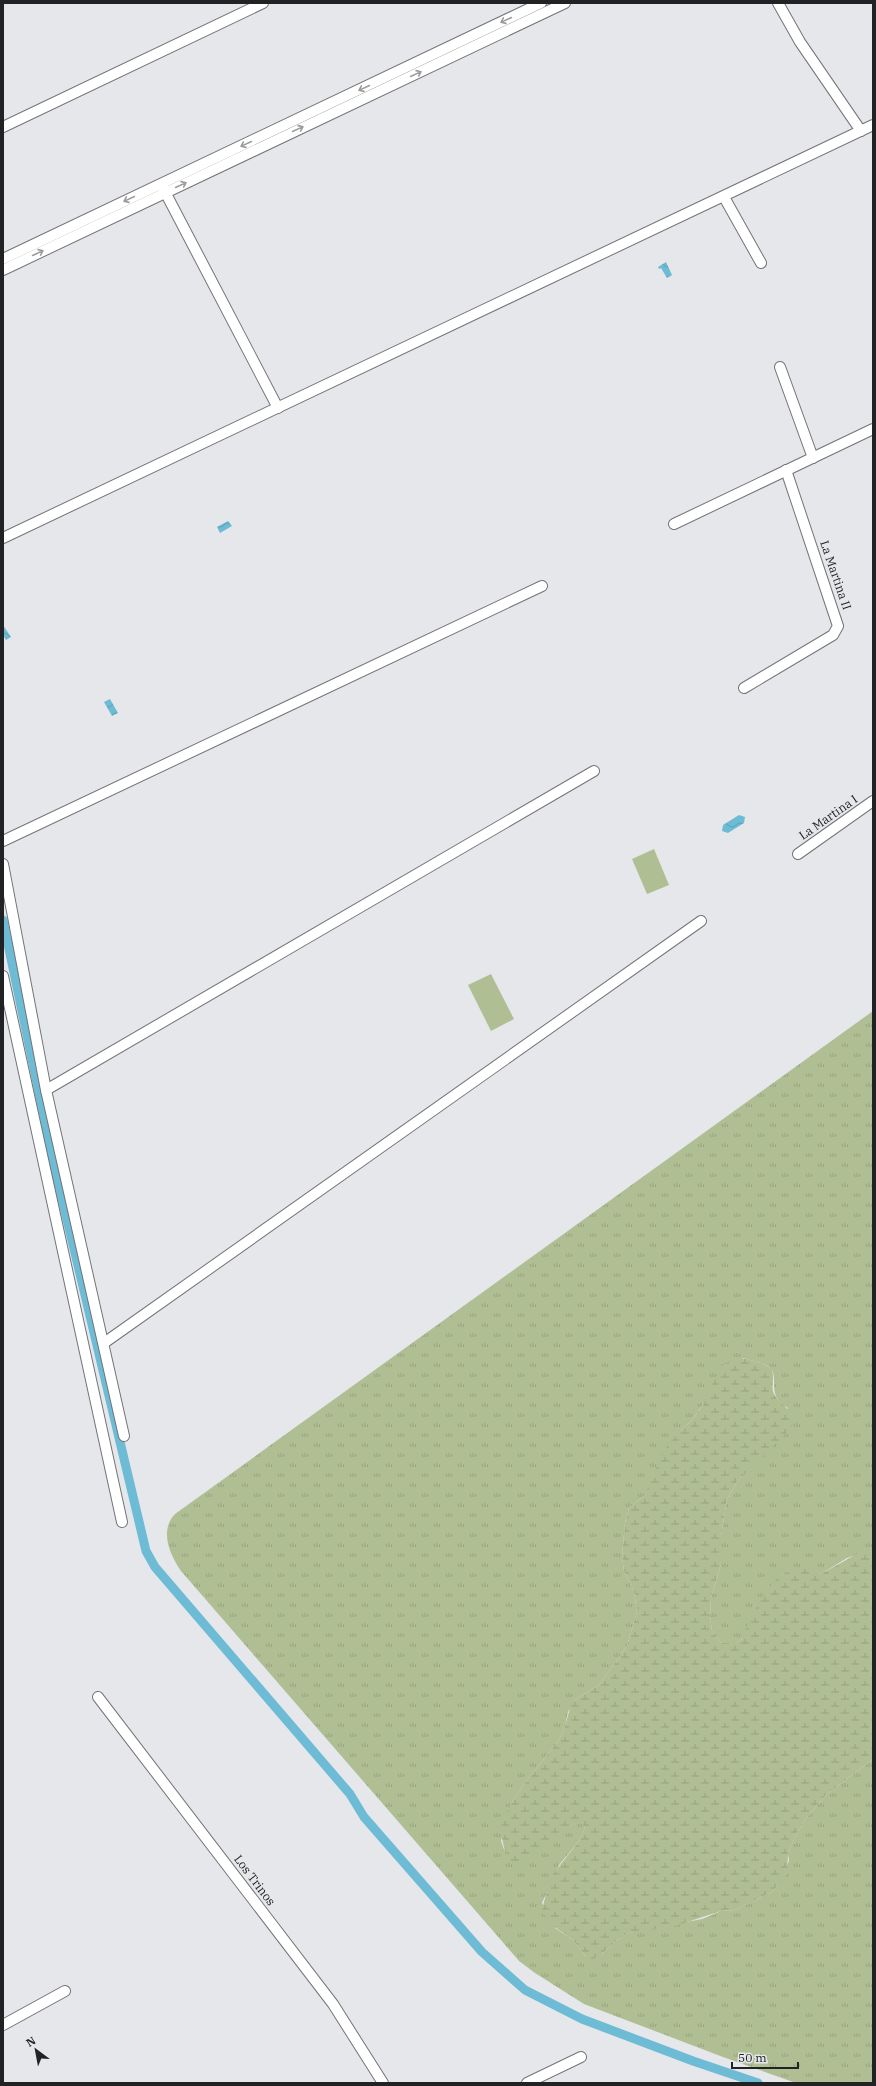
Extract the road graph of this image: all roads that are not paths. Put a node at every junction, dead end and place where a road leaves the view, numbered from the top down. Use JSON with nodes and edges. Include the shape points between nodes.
{"nodes":[{"id":1,"x":263,"y":3,"type":"edge"},
{"id":2,"x":542,"y":3,"type":"edge"},
{"id":3,"x":565,"y":3,"type":"edge"},
{"id":4,"x":778,"y":3,"type":"edge"},
{"id":5,"x":873,"y":126,"type":"edge"},
{"id":6,"x":3,"y":127,"type":"edge"},
{"id":7,"x":861,"y":131,"type":"junction"},
{"id":8,"x":163,"y":188,"type":"junction"},
{"id":9,"x":724,"y":197,"type":"junction"},
{"id":10,"x":3,"y":259,"type":"edge"},
{"id":11,"x":761,"y":263,"type":"dead end"},
{"id":12,"x":3,"y":270,"type":"edge"},
{"id":13,"x":780,"y":367,"type":"dead end"},
{"id":14,"x":278,"y":408,"type":"junction"},
{"id":15,"x":873,"y":429,"type":"edge"},
{"id":16,"x":812,"y":458,"type":"junction"},
{"id":17,"x":786,"y":470,"type":"junction"},
{"id":18,"x":674,"y":524,"type":"dead end"},
{"id":19,"x":3,"y":538,"type":"edge"},
{"id":20,"x":542,"y":586,"type":"dead end"},
{"id":21,"x":744,"y":688,"type":"dead end"},
{"id":22,"x":594,"y":771,"type":"dead end"},
{"id":23,"x":873,"y":801,"type":"edge"},
{"id":24,"x":3,"y":841,"type":"edge"},
{"id":25,"x":798,"y":854,"type":"dead end"},
{"id":26,"x":3,"y":864,"type":"edge"},
{"id":27,"x":700,"y":921,"type":"dead end"},
{"id":28,"x":3,"y":976,"type":"edge"},
{"id":29,"x":46,"y":1090,"type":"junction"},
{"id":30,"x":104,"y":1343,"type":"junction"},
{"id":31,"x":124,"y":1436,"type":"dead end"},
{"id":32,"x":122,"y":1522,"type":"dead end"},
{"id":33,"x":98,"y":1697,"type":"dead end"},
{"id":34,"x":65,"y":1990,"type":"dead end"},
{"id":35,"x":3,"y":2025,"type":"edge"},
{"id":36,"x":581,"y":2057,"type":"dead end"},
{"id":37,"x":383,"y":2083,"type":"edge"},
{"id":38,"x":527,"y":2083,"type":"edge"}],
"edges":[{"from":1,"to":6,"type":"street"},
{"from":2,"to":8,"type":"street","one_way":true},
{"from":8,"to":3,"type":"street","one_way":true},
{"from":4,"to":7,"type":"street","via":[[800,42]]},
{"from":5,"to":7,"type":"street"},
{"from":7,"to":9,"type":"street"},
{"from":8,"to":10,"type":"street","one_way":true},
{"from":12,"to":8,"type":"street","one_way":true},
{"from":8,"to":14,"type":"street"},
{"from":9,"to":11,"type":"street"},
{"from":9,"to":14,"type":"street"},
{"from":13,"to":16,"type":"street"},
{"from":14,"to":19,"type":"street"},
{"from":15,"to":16,"type":"street"},
{"from":16,"to":17,"type":"street"},
{"from":17,"to":18,"type":"street"},
{"from":17,"to":21,"type":"street","name":"La Martina II","via":[[838,626],[833,635]]},
{"from":20,"to":24,"type":"street"},
{"from":22,"to":29,"type":"street"},
{"from":23,"to":25,"type":"street","name":"La Martina I"},
{"from":26,"to":29,"type":"street"},
{"from":27,"to":30,"type":"street"},
{"from":28,"to":32,"type":"street"},
{"from":29,"to":30,"type":"street"},
{"from":30,"to":31,"type":"street"},
{"from":33,"to":37,"type":"street","name":"Los Trinos","via":[[333,2004]]},
{"from":34,"to":35,"type":"street"},
{"from":36,"to":38,"type":"street"}]}
